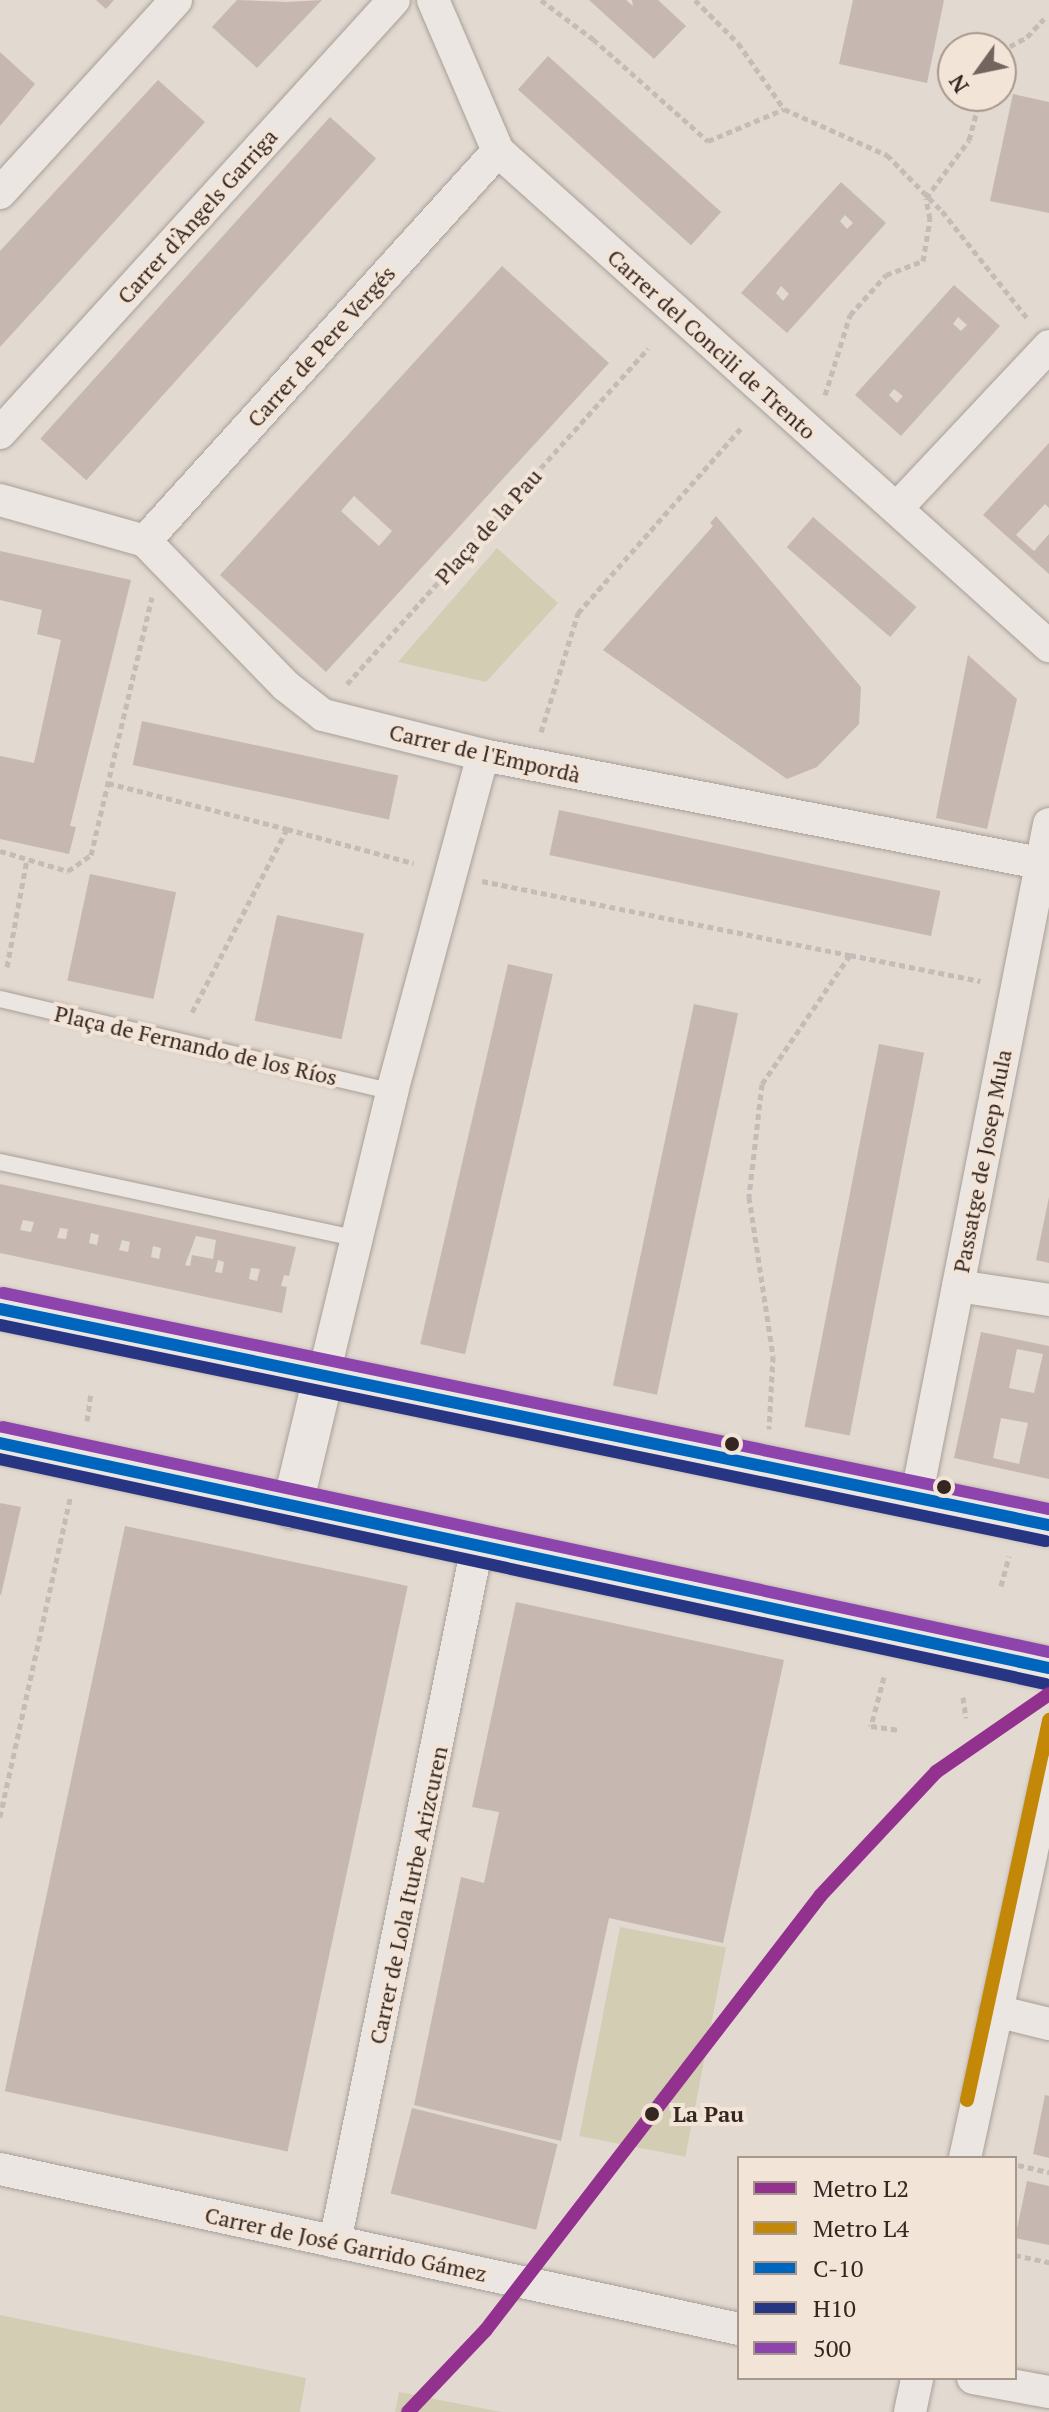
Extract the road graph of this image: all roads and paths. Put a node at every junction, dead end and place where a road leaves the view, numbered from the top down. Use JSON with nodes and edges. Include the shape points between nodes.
{"nodes":[{"id":1,"x":176,"y":0,"type":"edge"},
{"id":2,"x":394,"y":0,"type":"edge"},
{"id":3,"x":433,"y":0,"type":"edge"},
{"id":4,"x":541,"y":0,"type":"edge"},
{"id":5,"x":695,"y":0,"type":"edge"},
{"id":6,"x":1044,"y":19,"type":"dead end"},
{"id":7,"x":1017,"y":42,"type":"edge"},
{"id":8,"x":784,"y":109,"type":"junction"},
{"id":9,"x":977,"y":112,"type":"edge"},
{"id":10,"x":498,"y":151,"type":"junction"},
{"id":11,"x":0,"y":193,"type":"edge"},
{"id":12,"x":926,"y":198,"type":"junction"},
{"id":13,"x":1040,"y":334,"type":"edge"},
{"id":14,"x":648,"y":348,"type":"dead end"},
{"id":15,"x":825,"y":395,"type":"dead end"},
{"id":16,"x":741,"y":428,"type":"dead end"},
{"id":17,"x":0,"y":433,"type":"edge"},
{"id":18,"x":0,"y":500,"type":"edge"},
{"id":19,"x":898,"y":507,"type":"junction"},
{"id":20,"x":145,"y":541,"type":"junction"},
{"id":21,"x":155,"y":587,"type":"dead end"},
{"id":22,"x":1049,"y":646,"type":"edge"},
{"id":23,"x":341,"y":690,"type":"dead end"},
{"id":24,"x":541,"y":733,"type":"dead end"},
{"id":25,"x":483,"y":755,"type":"junction"},
{"id":26,"x":108,"y":783,"type":"junction"},
{"id":27,"x":1049,"y":824,"type":"edge"},
{"id":28,"x":287,"y":829,"type":"junction"},
{"id":29,"x":0,"y":851,"type":"edge"},
{"id":30,"x":27,"y":859,"type":"junction"},
{"id":31,"x":413,"y":863,"type":"dead end"},
{"id":32,"x":1039,"y":863,"type":"junction"},
{"id":33,"x":480,"y":880,"type":"dead end"},
{"id":34,"x":850,"y":955,"type":"junction"},
{"id":35,"x":7,"y":967,"type":"dead end"},
{"id":36,"x":980,"y":981,"type":"dead end"},
{"id":37,"x":0,"y":999,"type":"edge"},
{"id":38,"x":191,"y":1014,"type":"dead end"},
{"id":39,"x":392,"y":1092,"type":"junction"},
{"id":40,"x":0,"y":1162,"type":"edge"},
{"id":41,"x":356,"y":1238,"type":"junction"},
{"id":42,"x":958,"y":1286,"type":"junction"},
{"id":43,"x":1049,"y":1300,"type":"edge"},
{"id":44,"x":0,"y":1309,"type":"edge"},
{"id":45,"x":324,"y":1374,"type":"junction"},
{"id":46,"x":91,"y":1394,"type":"dead end"},
{"id":47,"x":85,"y":1430,"type":"dead end"},
{"id":48,"x":769,"y":1430,"type":"dead end"},
{"id":49,"x":0,"y":1443,"type":"edge"},
{"id":50,"x":74,"y":1484,"type":"dead end"},
{"id":51,"x":916,"y":1499,"type":"junction"},
{"id":52,"x":292,"y":1508,"type":"junction"},
{"id":53,"x":1049,"y":1525,"type":"edge"},
{"id":54,"x":477,"y":1547,"type":"junction"},
{"id":55,"x":1010,"y":1552,"type":"dead end"},
{"id":56,"x":1001,"y":1586,"type":"dead end"},
{"id":57,"x":1049,"y":1668,"type":"edge"},
{"id":58,"x":884,"y":1677,"type":"dead end"},
{"id":59,"x":963,"y":1697,"type":"dead end"},
{"id":60,"x":966,"y":1718,"type":"dead end"},
{"id":61,"x":898,"y":1730,"type":"dead end"},
{"id":62,"x":1049,"y":1772,"type":"edge"},
{"id":63,"x":0,"y":1817,"type":"edge"},
{"id":64,"x":996,"y":2011,"type":"junction"},
{"id":65,"x":1049,"y":2024,"type":"edge"},
{"id":66,"x":965,"y":2156,"type":"edge"},
{"id":67,"x":1018,"y":2165,"type":"dead end"},
{"id":68,"x":0,"y":2169,"type":"edge"},
{"id":69,"x":1049,"y":2172,"type":"edge"},
{"id":70,"x":335,"y":2242,"type":"junction"},
{"id":71,"x":1017,"y":2255,"type":"edge"},
{"id":72,"x":1049,"y":2262,"type":"edge"},
{"id":73,"x":737,"y":2329,"type":"edge"},
{"id":74,"x":917,"y":2380,"type":"edge"},
{"id":75,"x":984,"y":2380,"type":"edge"},
{"id":76,"x":1049,"y":2392,"type":"edge"},
{"id":77,"x":910,"y":2412,"type":"edge"}],
"edges":[{"from":1,"to":11,"type":"street"},
{"from":2,"to":17,"type":"street","name":"Carrer d'Àngels Garriga"},
{"from":3,"to":10,"type":"street","name":"Carrer del Concili de Trento"},
{"from":4,"to":8,"type":"path","via":[[708,141]]},
{"from":5,"to":8,"type":"path","via":[[738,43]]},
{"from":6,"to":7,"type":"path"},
{"from":8,"to":12,"type":"path","via":[[887,155]]},
{"from":9,"to":12,"type":"path","via":[[969,140]]},
{"from":10,"to":19,"type":"street","name":"Carrer del Concili de Trento"},
{"from":10,"to":20,"type":"street","name":"Carrer de Pere Vergés"},
{"from":12,"to":13,"type":"path"},
{"from":12,"to":15,"type":"path","via":[[930,219],[923,261],[886,275],[850,315]]},
{"from":13,"to":19,"type":"street"},
{"from":14,"to":23,"type":"path","name":"Plaça de la Pau"},
{"from":16,"to":24,"type":"path","via":[[578,613]]},
{"from":18,"to":20,"type":"street"},
{"from":19,"to":22,"type":"street","name":"Carrer del Concili de Trento"},
{"from":20,"to":25,"type":"street","name":"Carrer de l'Empordà","via":[[286,686],[323,715]]},
{"from":21,"to":26,"type":"path"},
{"from":25,"to":32,"type":"street","name":"Carrer de l'Empordà"},
{"from":25,"to":39,"type":"street"},
{"from":26,"to":28,"type":"path"},
{"from":26,"to":30,"type":"path","via":[[91,855],[68,871]]},
{"from":27,"to":32,"type":"street","name":"Passatge de Josep Mula"},
{"from":28,"to":31,"type":"path"},
{"from":28,"to":38,"type":"path"},
{"from":29,"to":30,"type":"path"},
{"from":30,"to":35,"type":"path"},
{"from":32,"to":42,"type":"street","name":"Passatge de Josep Mula"},
{"from":33,"to":34,"type":"path"},
{"from":34,"to":36,"type":"path"},
{"from":34,"to":48,"type":"path","via":[[762,1084],[749,1197],[773,1356]]},
{"from":37,"to":39,"type":"lane","name":"Plaça de Fernando de los Ríos"},
{"from":39,"to":41,"type":"street"},
{"from":40,"to":41,"type":"lane"},
{"from":41,"to":45,"type":"street"},
{"from":42,"to":43,"type":"street"},
{"from":42,"to":51,"type":"street","name":"Passatge de Josep Mula"},
{"from":44,"to":45,"type":"street"},
{"from":45,"to":51,"type":"street"},
{"from":45,"to":52,"type":"street"},
{"from":46,"to":47,"type":"path"},
{"from":49,"to":52,"type":"street"},
{"from":50,"to":63,"type":"path"},
{"from":51,"to":53,"type":"street"},
{"from":52,"to":54,"type":"street"},
{"from":54,"to":57,"type":"street"},
{"from":54,"to":70,"type":"street","name":"Carrer de Lola Iturbe Arizcuren"},
{"from":55,"to":56,"type":"path"},
{"from":58,"to":61,"type":"path","via":[[871,1726]]},
{"from":59,"to":60,"type":"path"},
{"from":62,"to":64,"type":"street"},
{"from":64,"to":65,"type":"street"},
{"from":64,"to":66,"type":"street"},
{"from":67,"to":69,"type":"path"},
{"from":68,"to":70,"type":"street","name":"Carrer de José Garrido Gámez"},
{"from":70,"to":73,"type":"street","name":"Carrer de José Garrido Gámez"},
{"from":71,"to":72,"type":"path"},
{"from":74,"to":77,"type":"street"},
{"from":75,"to":76,"type":"street"}]}
